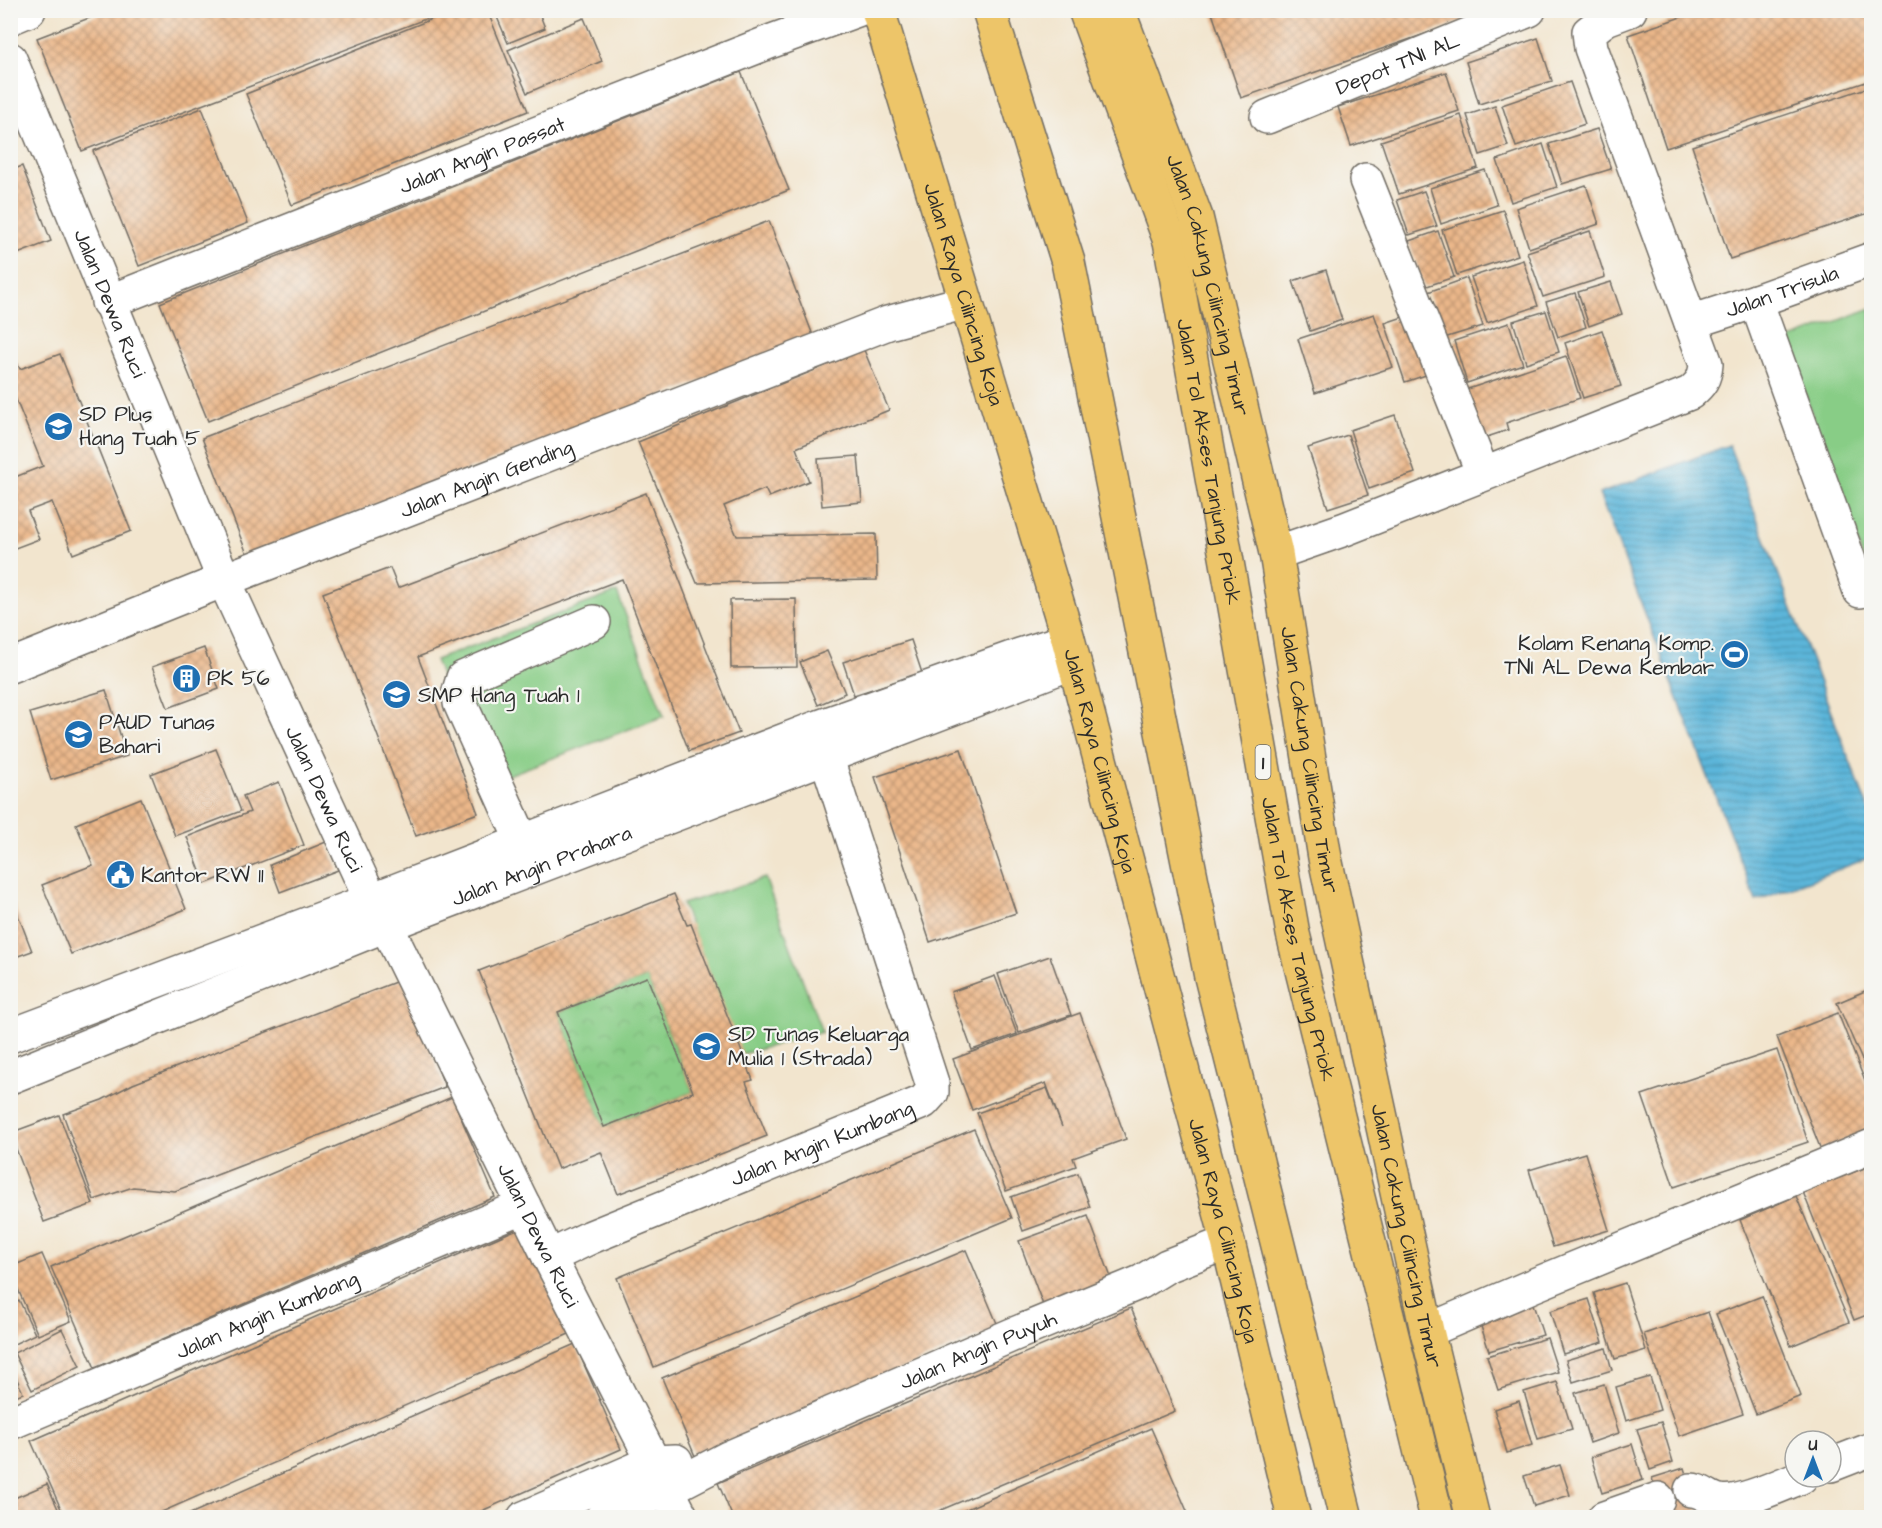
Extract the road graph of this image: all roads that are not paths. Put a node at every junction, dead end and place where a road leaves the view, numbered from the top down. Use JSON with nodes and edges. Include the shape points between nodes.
{"nodes":[{"id":1,"x":30,"y":10,"type":"edge"},
{"id":2,"x":857,"y":10,"type":"edge"},
{"id":3,"x":878,"y":10,"type":"edge"},
{"id":4,"x":989,"y":10,"type":"edge"},
{"id":5,"x":1085,"y":10,"type":"edge"},
{"id":6,"x":1118,"y":10,"type":"edge"},
{"id":7,"x":1529,"y":10,"type":"edge"},
{"id":8,"x":1630,"y":10,"type":"edge"},
{"id":9,"x":10,"y":18,"type":"edge"},
{"id":10,"x":10,"y":59,"type":"edge"},
{"id":11,"x":1267,"y":117,"type":"dead end"},
{"id":12,"x":1366,"y":180,"type":"dead end"},
{"id":13,"x":1872,"y":259,"type":"edge"},
{"id":14,"x":1756,"y":301,"type":"junction"},
{"id":15,"x":108,"y":302,"type":"junction"},
{"id":16,"x":966,"y":302,"type":"junction"},
{"id":17,"x":1691,"y":322,"type":"junction"},
{"id":18,"x":1483,"y":474,"type":"junction"},
{"id":19,"x":1276,"y":553,"type":"junction"},
{"id":20,"x":224,"y":580,"type":"junction"},
{"id":21,"x":1860,"y":591,"type":"dead end"},
{"id":22,"x":594,"y":622,"type":"dead end"},
{"id":23,"x":1071,"y":651,"type":"junction"},
{"id":24,"x":10,"y":666,"type":"edge"},
{"id":25,"x":826,"y":756,"type":"junction"},
{"id":26,"x":623,"y":818,"type":"junction"},
{"id":27,"x":522,"y":841,"type":"junction"},
{"id":28,"x":378,"y":912,"type":"junction"},
{"id":29,"x":10,"y":1036,"type":"edge"},
{"id":30,"x":10,"y":1077,"type":"edge"},
{"id":31,"x":1872,"y":1146,"type":"edge"},
{"id":32,"x":524,"y":1206,"type":"junction"},
{"id":33,"x":1228,"y":1242,"type":"junction"},
{"id":34,"x":549,"y":1257,"type":"junction"},
{"id":35,"x":1427,"y":1331,"type":"junction"},
{"id":36,"x":10,"y":1422,"type":"edge"},
{"id":37,"x":1872,"y":1449,"type":"edge"},
{"id":38,"x":1843,"y":1460,"type":"edge"},
{"id":39,"x":1783,"y":1484,"type":"edge"},
{"id":40,"x":668,"y":1490,"type":"edge"},
{"id":41,"x":1691,"y":1490,"type":"dead end"},
{"id":42,"x":1658,"y":1499,"type":"dead end"},
{"id":43,"x":524,"y":1518,"type":"edge"},
{"id":44,"x":602,"y":1518,"type":"edge"},
{"id":45,"x":1294,"y":1518,"type":"edge"},
{"id":46,"x":1346,"y":1518,"type":"edge"},
{"id":47,"x":1437,"y":1518,"type":"edge"},
{"id":48,"x":1473,"y":1518,"type":"edge"},
{"id":49,"x":1604,"y":1518,"type":"edge"}],
"edges":[{"from":1,"to":9,"type":"street"},
{"from":2,"to":15,"type":"street","name":"Jalan Angin Passat"},
{"from":3,"to":16,"type":"highway","name":"Jalan Raya Cilincing Koja"},
{"from":4,"to":46,"type":"highway","via":[[1068,262],[1211,977]]},
{"from":5,"to":47,"type":"highway","name":"Jalan Tol Akses Tanjung Priok","number":"1","via":[[1170,241],[1293,934]]},
{"from":6,"to":19,"type":"highway","name":"Jalan Cakung Cilincing Timur","via":[[1196,217]]},
{"from":7,"to":11,"type":"street","name":"Depot TNI AL"},
{"from":8,"to":17,"type":"street","via":[[1606,19],[1590,32],[1591,48]]},
{"from":10,"to":15,"type":"street","name":"Jalan Dewa Ruci"},
{"from":12,"to":18,"type":"street"},
{"from":13,"to":14,"type":"street","name":"Jalan Trisula"},
{"from":14,"to":17,"type":"street","name":"Jalan Trisula"},
{"from":14,"to":21,"type":"street"},
{"from":15,"to":20,"type":"street","name":"Jalan Dewa Ruci"},
{"from":16,"to":20,"type":"street","name":"Jalan Angin Gending","via":[[888,323]]},
{"from":16,"to":23,"type":"highway","name":"Jalan Raya Cilincing Koja"},
{"from":17,"to":18,"type":"street","via":[[1706,364],[1706,376],[1690,393]]},
{"from":18,"to":19,"type":"street"},
{"from":19,"to":35,"type":"highway","name":"Jalan Cakung Cilincing Timur","via":[[1325,858]]},
{"from":20,"to":24,"type":"street","name":"Jalan Angin Gending"},
{"from":20,"to":28,"type":"street","name":"Jalan Dewa Ruci"},
{"from":22,"to":27,"type":"street","via":[[463,678],[460,703]]},
{"from":23,"to":25,"type":"street","name":"Jalan Angin Prahara"},
{"from":23,"to":26,"type":"street","name":"Jalan Angin Prahara","via":[[1020,655],[816,728]]},
{"from":23,"to":33,"type":"highway","name":"Jalan Raya Cilincing Koja"},
{"from":25,"to":26,"type":"street","name":"Jalan Angin Prahara"},
{"from":25,"to":34,"type":"street","name":"Jalan Angin Kumbang","via":[[932,1083],[929,1098]]},
{"from":26,"to":27,"type":"street","name":"Jalan Angin Prahara"},
{"from":26,"to":28,"type":"street","name":"Jalan Angin Prahara"},
{"from":27,"to":28,"type":"street","name":"Jalan Angin Prahara"},
{"from":28,"to":29,"type":"street","name":"Jalan Angin Prahara"},
{"from":28,"to":30,"type":"street","name":"Jalan Angin Prahara"},
{"from":28,"to":32,"type":"street","name":"Jalan Dewa Ruci"},
{"from":31,"to":35,"type":"street"},
{"from":32,"to":34,"type":"street","name":"Jalan Dewa Ruci"},
{"from":32,"to":36,"type":"street","name":"Jalan Angin Kumbang"},
{"from":33,"to":40,"type":"street","name":"Jalan Angin Puyuh","via":[[728,1458]]},
{"from":33,"to":45,"type":"highway","name":"Jalan Raya Cilincing Koja"},
{"from":34,"to":40,"type":"street","name":"Jalan Dewa Ruci"},
{"from":35,"to":48,"type":"highway","name":"Jalan Cakung Cilincing Timur"},
{"from":37,"to":38,"type":"street"},
{"from":39,"to":41,"type":"street","via":[[1723,1502]]},
{"from":40,"to":43,"type":"street","name":"Jalan Angin Puyuh"},
{"from":40,"to":44,"type":"street","name":"Jalan Angin Puyuh"},
{"from":42,"to":49,"type":"street"}]}
